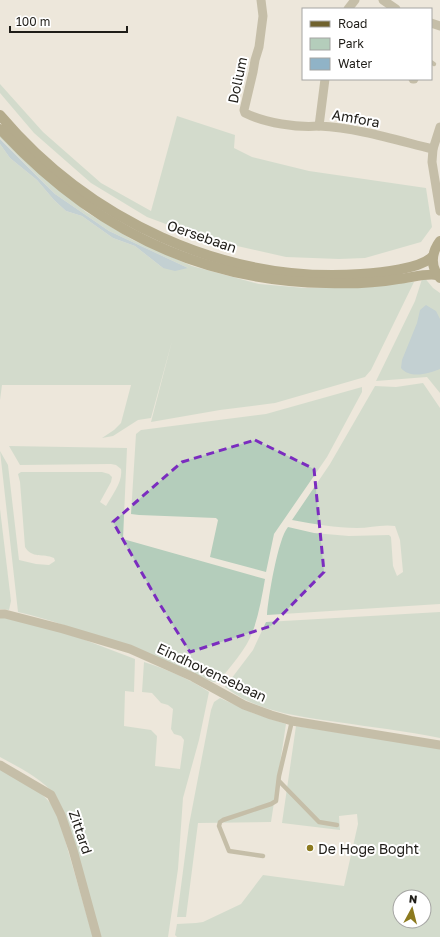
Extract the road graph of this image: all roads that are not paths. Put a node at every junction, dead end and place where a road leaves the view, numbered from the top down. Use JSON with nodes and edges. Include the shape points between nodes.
{"nodes":[{"id":1,"x":261,"y":0,"type":"edge"},
{"id":2,"x":355,"y":0,"type":"edge"},
{"id":3,"x":383,"y":0,"type":"edge"},
{"id":4,"x":349,"y":8,"type":"edge"},
{"id":5,"x":395,"y":8,"type":"edge"},
{"id":6,"x":325,"y":80,"type":"edge"},
{"id":7,"x":0,"y":115,"type":"edge"},
{"id":8,"x":319,"y":126,"type":"junction"},
{"id":9,"x":440,"y":127,"type":"edge"},
{"id":10,"x":0,"y":128,"type":"edge"},
{"id":11,"x":433,"y":149,"type":"junction"},
{"id":12,"x":439,"y":197,"type":"edge"},
{"id":13,"x":440,"y":211,"type":"edge"},
{"id":14,"x":440,"y":241,"type":"edge"},
{"id":15,"x":433,"y":256,"type":"junction"},
{"id":16,"x":439,"y":276,"type":"edge"},
{"id":17,"x":0,"y":614,"type":"edge"},
{"id":18,"x":292,"y":721,"type":"junction"},
{"id":19,"x":440,"y":745,"type":"edge"},
{"id":20,"x":0,"y":765,"type":"edge"},
{"id":21,"x":278,"y":781,"type":"junction"},
{"id":22,"x":338,"y":825,"type":"dead end"},
{"id":23,"x":263,"y":856,"type":"dead end"},
{"id":24,"x":97,"y":937,"type":"edge"}],
"edges":[{"from":1,"to":8,"type":"street","name":"Dolium","via":[[263,16],[259,47],[245,113],[294,126]]},
{"from":2,"to":4,"type":"street"},
{"from":3,"to":5,"type":"street"},
{"from":6,"to":8,"type":"street","name":"Amfora"},
{"from":7,"to":15,"type":"main road","name":"Oersebaan","via":[[37,155],[99,204],[138,226],[193,250],[262,268],[312,275],[382,272],[422,264]]},
{"from":8,"to":11,"type":"street","name":"Amfora","via":[[341,128]]},
{"from":9,"to":11,"type":"street"},
{"from":10,"to":16,"type":"main road","name":"Oersebaan","via":[[50,178],[95,212],[150,244],[198,262],[260,278],[326,283],[383,281],[422,275]]},
{"from":11,"to":12,"type":"street","via":[[433,174]]},
{"from":12,"to":13,"type":"street"},
{"from":14,"to":15,"type":"main road"},
{"from":15,"to":16,"type":"main road","via":[[434,267]]},
{"from":17,"to":18,"type":"street","name":"Eindhovensebaan","via":[[130,649],[193,677],[244,705]]},
{"from":18,"to":19,"type":"street","name":"Eindhovensebaan"},
{"from":18,"to":21,"type":"lane"},
{"from":20,"to":24,"type":"street","name":"Zittard","via":[[51,795],[73,850]]},
{"from":21,"to":22,"type":"lane","via":[[319,822]]},
{"from":21,"to":23,"type":"lane","via":[[276,801],[220,822],[219,826],[229,851]]}]}
